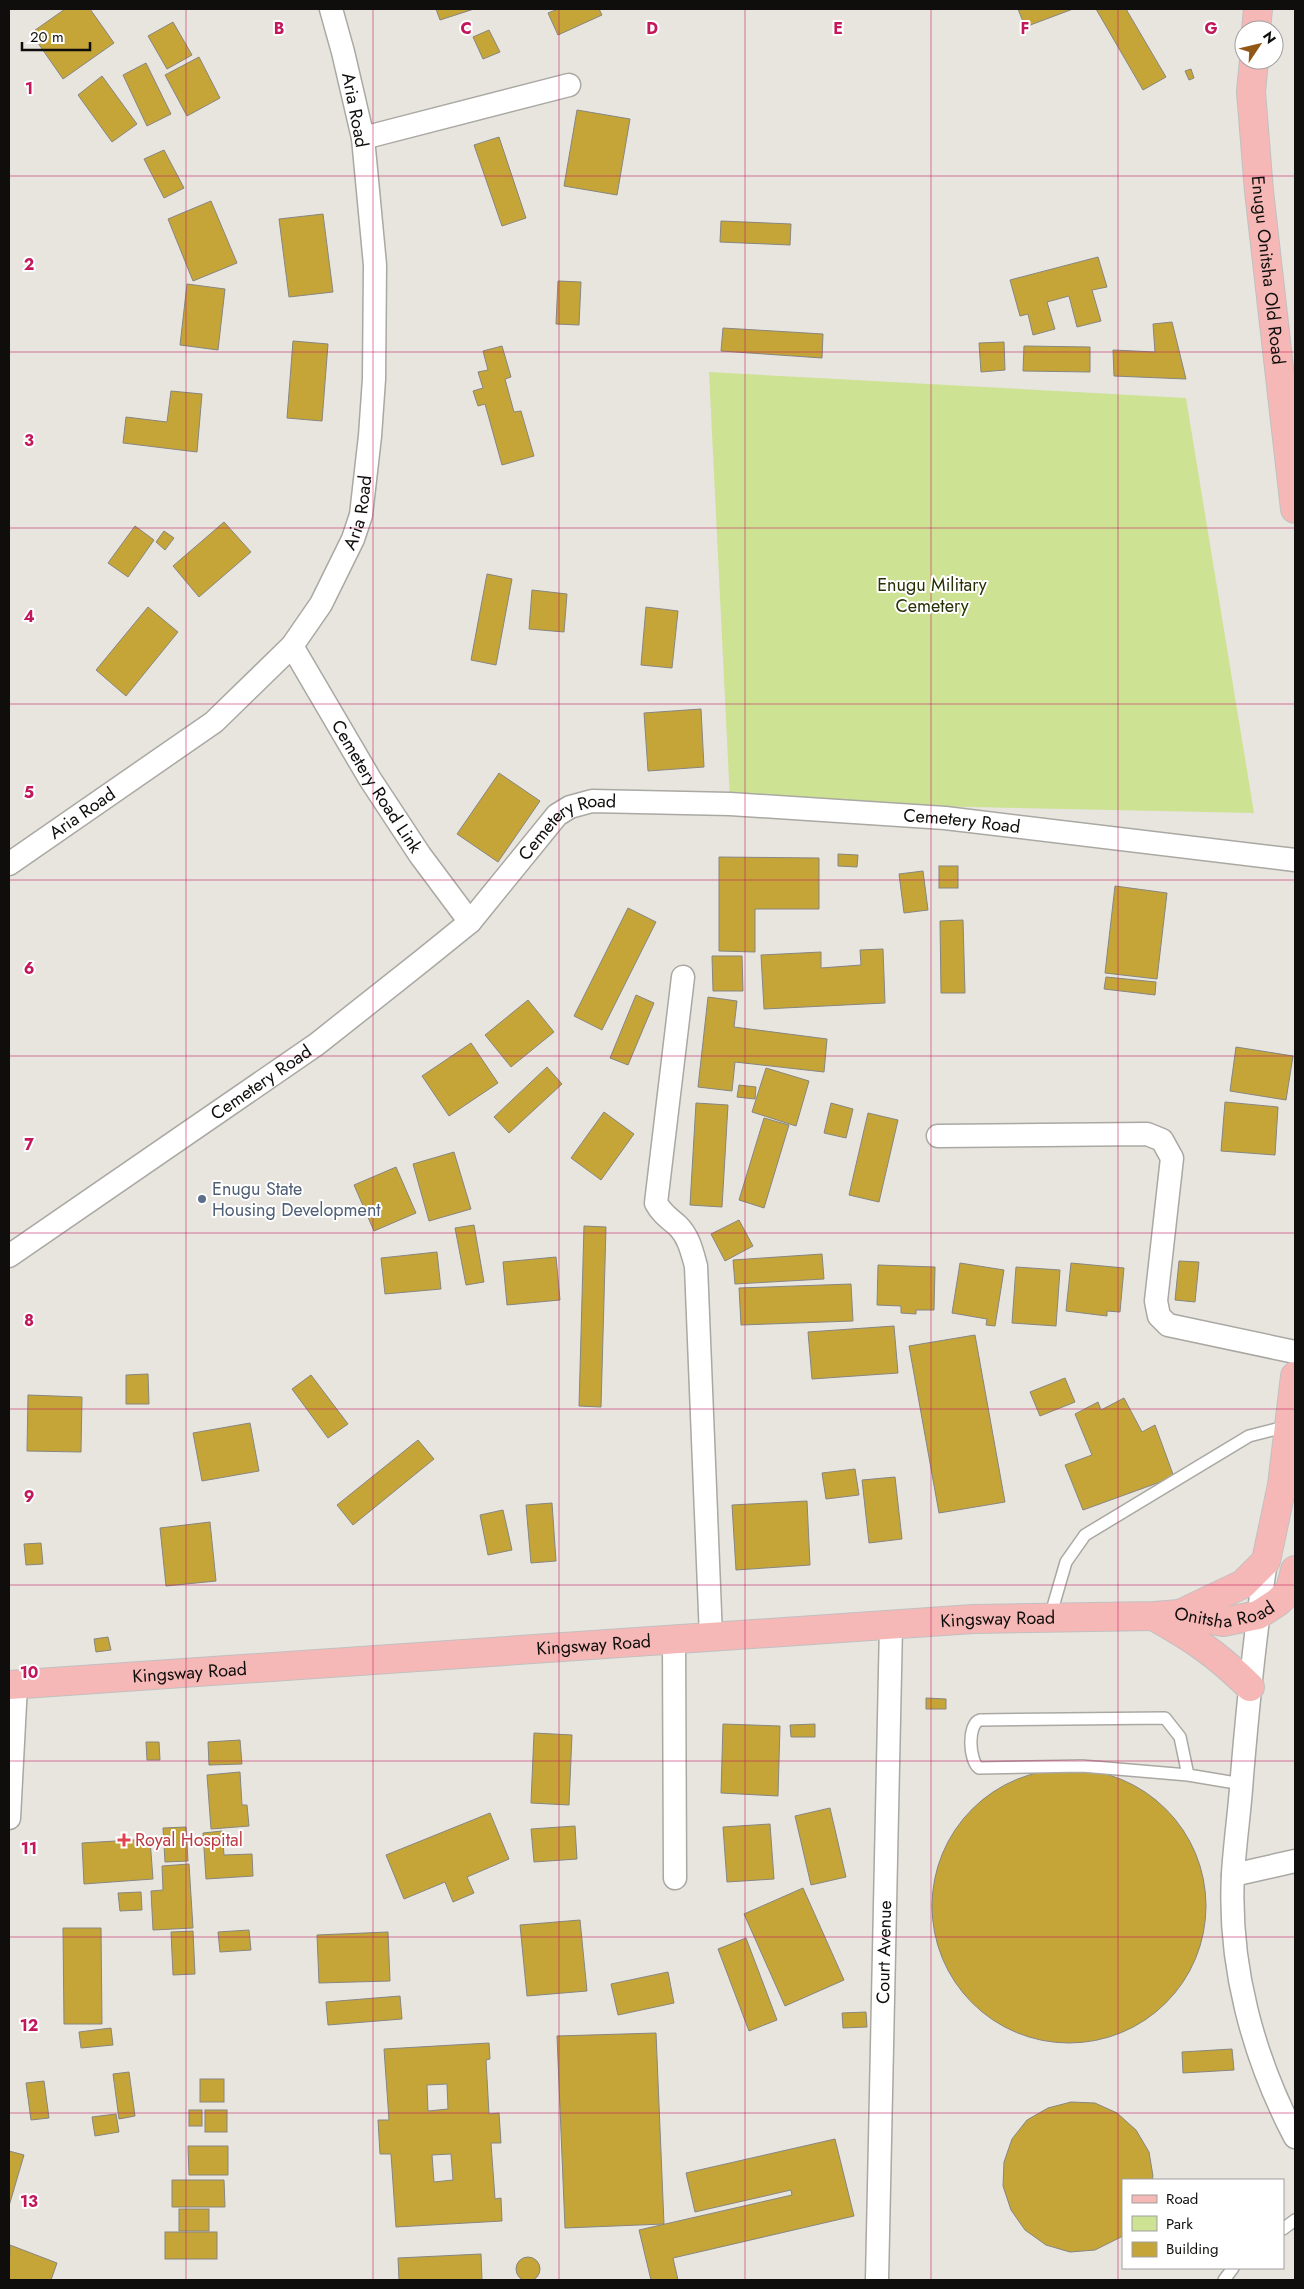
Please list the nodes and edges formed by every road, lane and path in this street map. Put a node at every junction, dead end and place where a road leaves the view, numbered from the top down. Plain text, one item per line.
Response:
1 (331, 9) edge
2 (1253, 70) edge
3 (569, 84) dead end
4 (363, 138) junction
5 (1295, 509) edge
6 (292, 646) junction
7 (1295, 860) edge
8 (9, 864) edge
9 (470, 922) junction
10 (683, 977) dead end
11 (938, 1136) dead end
12 (9, 1256) edge
13 (1295, 1352) edge
14 (1295, 1376) edge
15 (1290, 1426) junction
16 (1266, 1561) junction
17 (1295, 1570) edge
18 (1167, 1615) junction
19 (1258, 1615) junction
20 (1050, 1617) junction
21 (891, 1625) junction
22 (711, 1637) junction
23 (674, 1640) junction
24 (12, 1685) edge
25 (1250, 1687) junction
26 (1188, 1774) junction
27 (1242, 1784) junction
28 (9, 1818) edge
29 (1295, 1862) edge
30 (1233, 1875) junction
31 (674, 1878) dead end
32 (1295, 2137) edge
33 (1295, 2220) edge
34 (1284, 2228) edge
35 (1232, 2269) edge
36 (877, 2280) edge
37 (1224, 2280) edge

1 - 4 street, Aria Road
2 - 5 main road, Enugu Onitsha Old Road
3 - 4 street
4 - 6 street, Aria Road
6 - 8 street, Aria Road
6 - 9 street, Cemetery Road Link
7 - 9 street, Cemetery Road
9 - 12 street, Cemetery Road
10 - 22 street
11 - 13 street
14 - 15 main road
15 - 16 main road
15 - 20 lane
16 - 18 main road, Onitsha Road
16 - 19 street
17 - 19 main road, Onitsha Road
18 - 19 main road, Onitsha Road
18 - 20 main road, Kingsway Road
18 - 25 main road
19 - 25 street
20 - 21 main road, Kingsway Road
21 - 22 main road, Kingsway Road
21 - 36 street, Court Avenue
22 - 23 main road, Kingsway Road
23 - 24 main road, Kingsway Road
23 - 31 street
24 - 28 street
25 - 27 street
26 - 26 lane
26 - 27 lane
27 - 30 street
29 - 30 street
30 - 32 street
33 - 34 lane
35 - 37 lane

